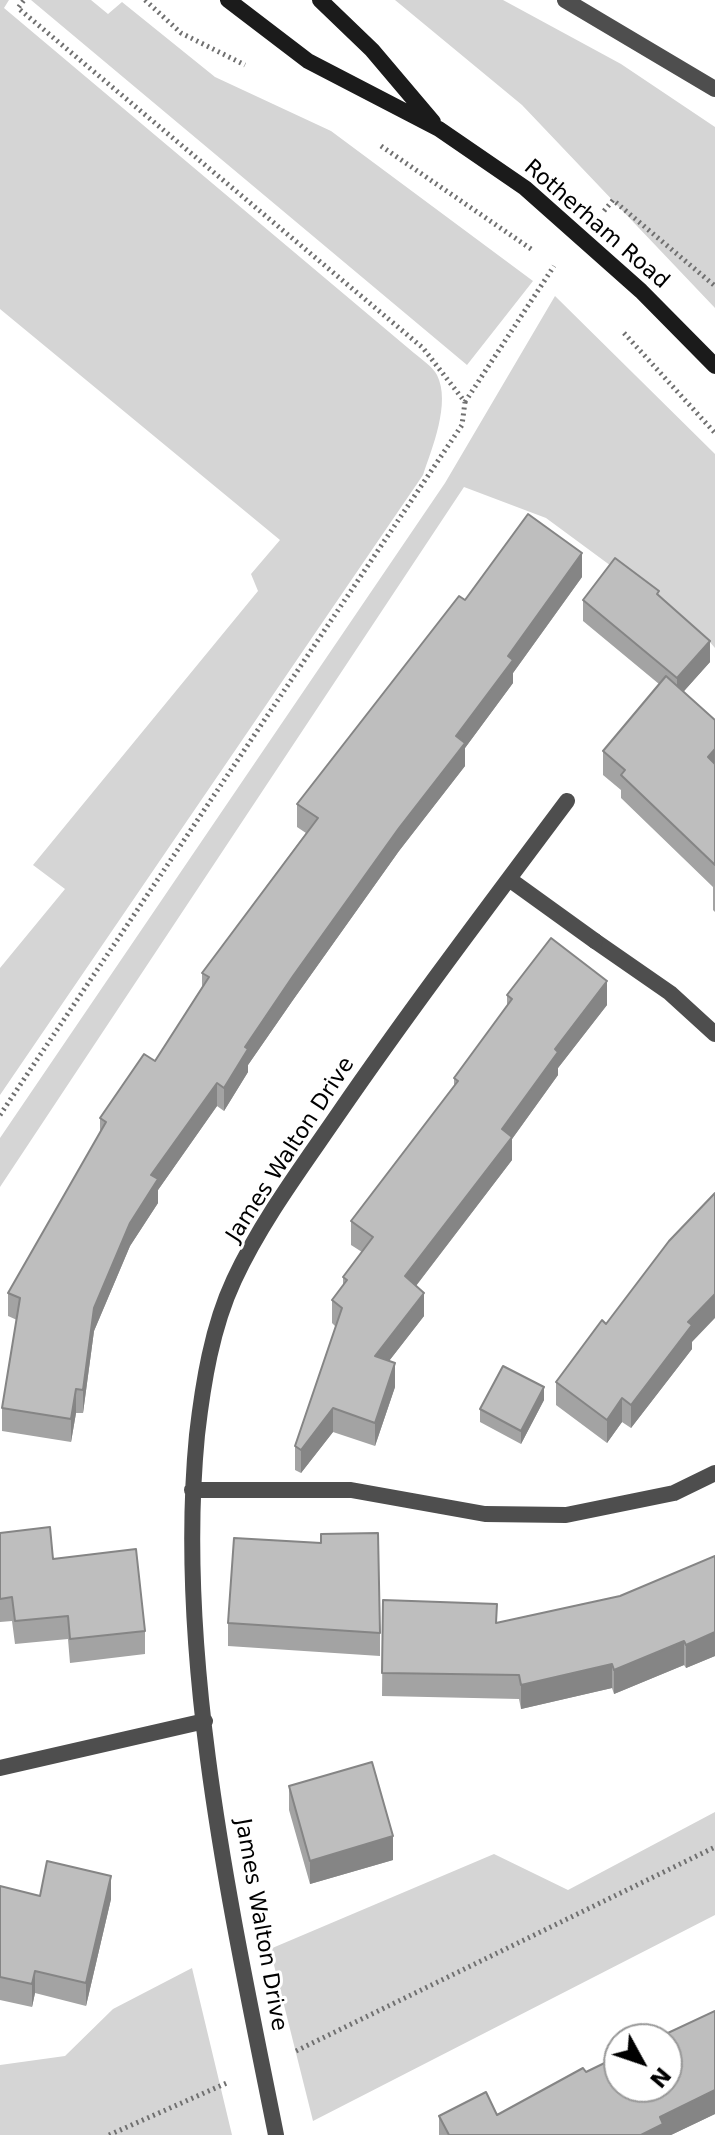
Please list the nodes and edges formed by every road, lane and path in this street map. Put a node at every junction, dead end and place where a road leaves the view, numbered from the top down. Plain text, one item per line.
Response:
1 (24, 0) edge
2 (145, 0) edge
3 (228, 0) edge
4 (320, 0) edge
5 (565, 0) edge
6 (247, 66) dead end
7 (715, 89) edge
8 (439, 129) junction
9 (376, 143) dead end
10 (581, 235) junction
11 (555, 266) junction
12 (566, 276) dead end
13 (715, 286) edge
14 (622, 331) dead end
15 (715, 366) edge
16 (465, 402) junction
17 (715, 433) edge
18 (567, 801) dead end
19 (509, 879) junction
20 (715, 1034) edge
21 (0, 1115) edge
22 (715, 1473) edge
23 (192, 1490) junction
24 (205, 1721) junction
25 (0, 1768) edge
26 (715, 1847) edge
27 (262, 2067) junction
28 (109, 2135) edge
29 (276, 2135) edge

1 - 16 path
2 - 6 path
3 - 8 main road, Rotherham Road
4 - 8 main road, Rotherham Road
5 - 7 street
8 - 10 main road, Rotherham Road
9 - 11 path
10 - 13 path
10 - 15 main road, Rotherham Road
11 - 12 path
11 - 16 path
14 - 17 path
16 - 21 path
18 - 19 street, James Walton Drive
19 - 20 street
19 - 23 street, James Walton Drive
22 - 23 street
23 - 24 street, James Walton Drive
24 - 25 street
24 - 27 street, James Walton Drive
26 - 27 path
27 - 28 path
27 - 29 street, James Walton Drive

